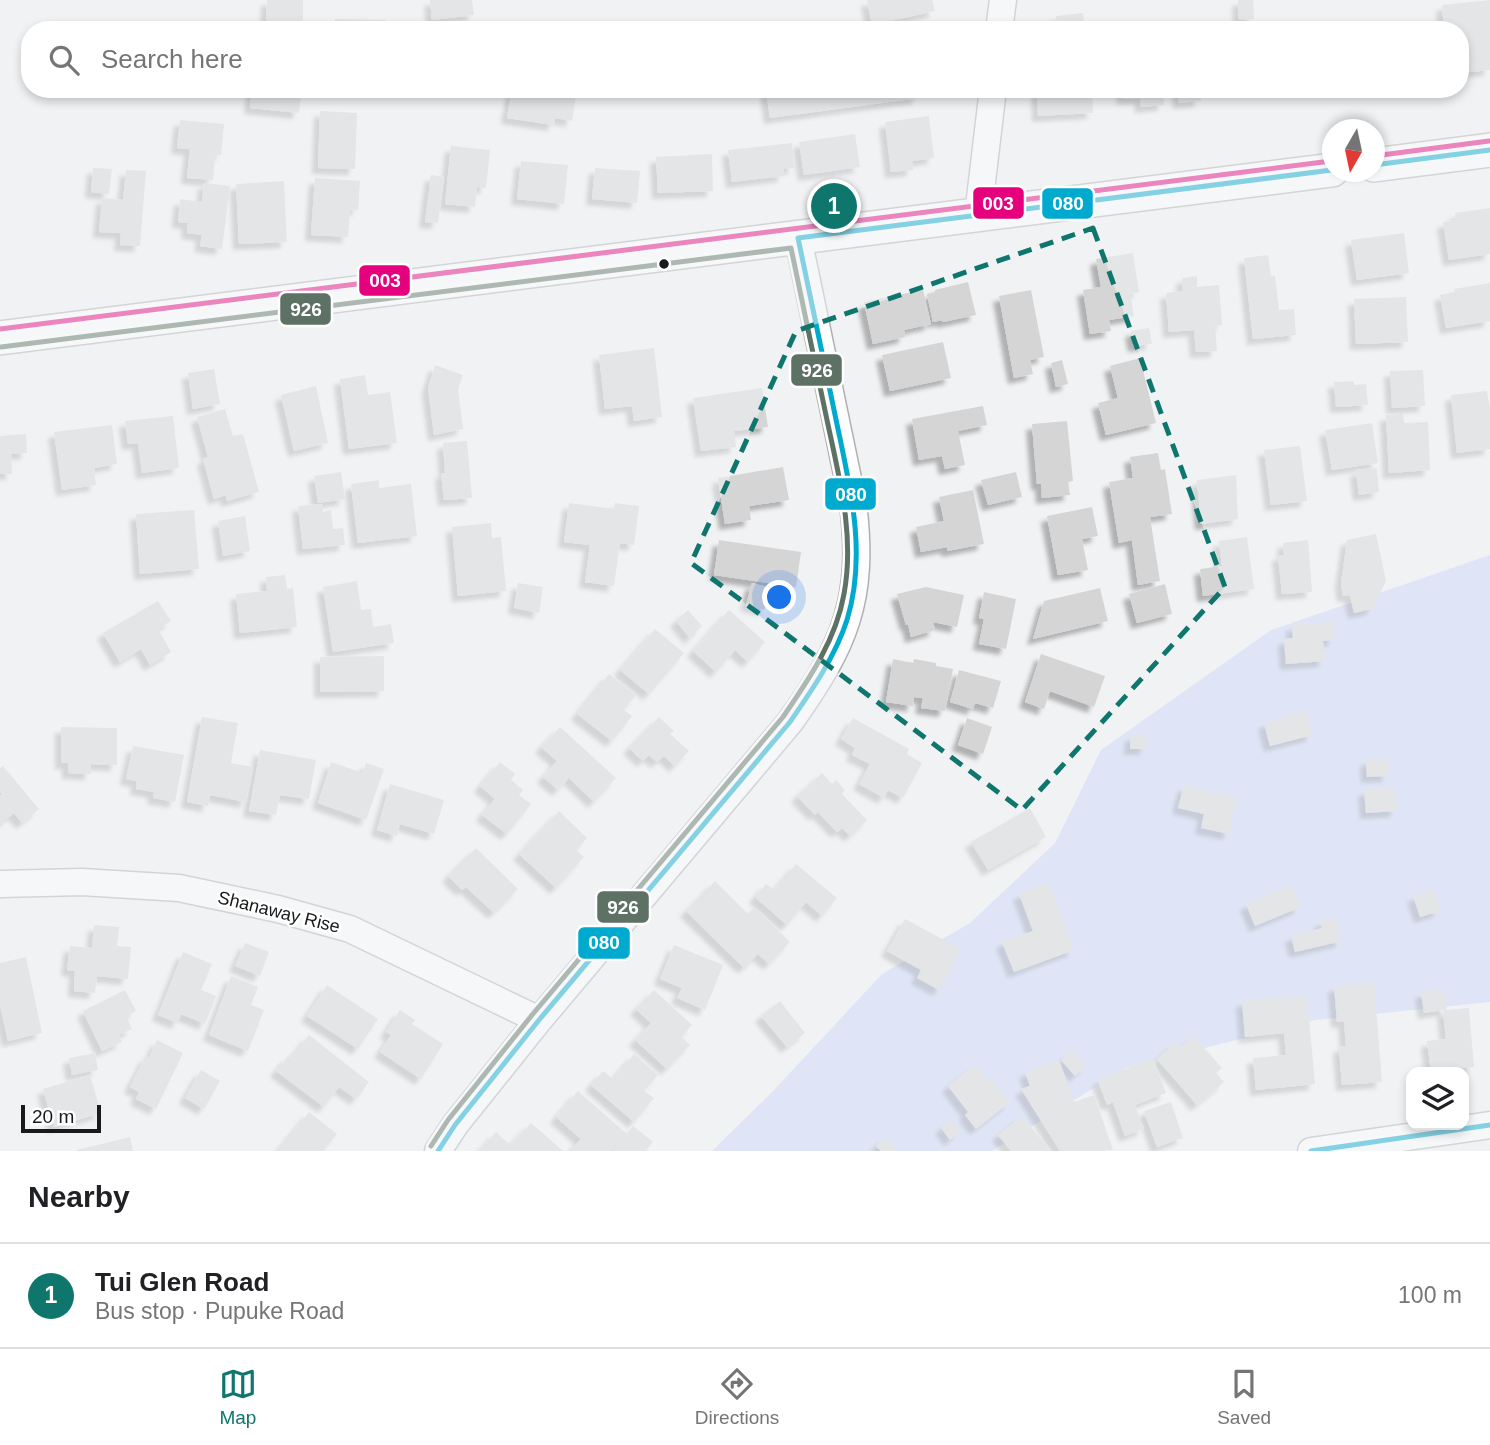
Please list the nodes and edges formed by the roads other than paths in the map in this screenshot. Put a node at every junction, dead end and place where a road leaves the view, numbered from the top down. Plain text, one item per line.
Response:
1 (1003, 0) edge
2 (1000, 21) edge
3 (992, 98) edge
4 (1490, 150) edge
5 (1385, 164) edge
6 (1322, 171) edge
7 (978, 215) junction
8 (798, 237) junction
9 (0, 338) edge
10 (0, 884) edge
11 (539, 1020) junction
12 (1490, 1125) edge
13 (438, 1151) edge
14 (1311, 1151) edge

1 - 2 street
3 - 7 street
4 - 5 main road
6 - 7 main road
7 - 8 main road
8 - 9 main road
8 - 11 street
10 - 11 street, Shanaway Rise
11 - 13 street
12 - 14 street

